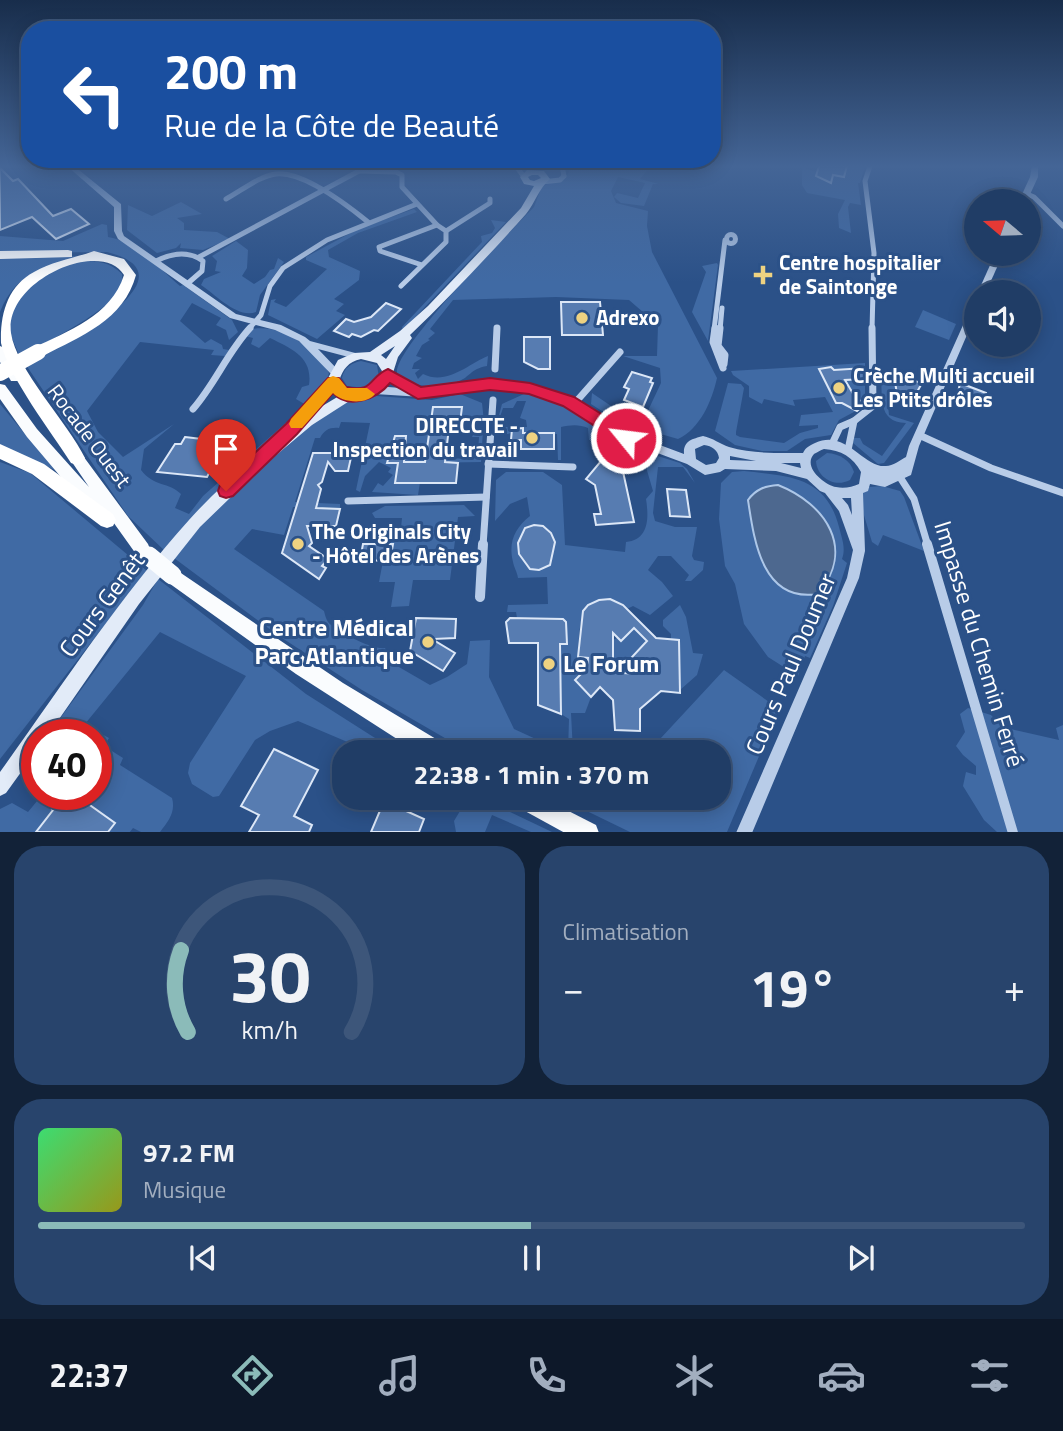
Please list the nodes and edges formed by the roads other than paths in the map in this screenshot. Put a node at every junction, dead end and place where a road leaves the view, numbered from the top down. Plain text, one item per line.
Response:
1 (117, 205) edge
2 (295, 205) edge
3 (347, 205) edge
4 (415, 205) edge
5 (418, 205) edge
6 (488, 205) edge
7 (527, 205) edge
8 (870, 205) edge
9 (1042, 205) edge
10 (368, 222) junction
11 (437, 225) junction
12 (1063, 226) edge
13 (446, 231) junction
14 (398, 240) junction
15 (728, 241) joint
16 (0, 255) edge
17 (392, 255) junction
18 (104, 256) junction
19 (199, 257) junction
20 (156, 261) junction
21 (422, 265) junction
22 (187, 284) junction
23 (401, 286) dead end
24 (432, 308) junction
25 (254, 322) junction
26 (497, 328) dead end
27 (964, 332) edge
28 (307, 343) junction
29 (0, 351) edge
30 (620, 352) dead end
31 (356, 356) junction
32 (372, 356) junction
33 (495, 369) dead end
34 (0, 373) edge
35 (388, 373) junction
36 (334, 377) junction
37 (0, 389) edge
38 (375, 390) junction
39 (418, 393) junction
40 (349, 395) junction
41 (493, 400) dead end
42 (574, 404) junction
43 (193, 409) dead end
44 (855, 421) junction
45 (919, 435) junction
46 (631, 440) junction
47 (832, 444) junction
48 (689, 447) junction
49 (722, 450) junction
50 (848, 450) junction
51 (0, 451) edge
52 (77, 458) junction
53 (805, 458) junction
54 (691, 461) junction
55 (257, 463) junction
56 (488, 464) junction
57 (723, 464) junction
58 (863, 464) junction
59 (573, 467) dead end
60 (898, 474) junction
61 (810, 475) junction
62 (867, 478) junction
63 (830, 491) junction
64 (857, 492) junction
65 (1063, 493) edge
66 (486, 497) junction
67 (348, 501) dead end
68 (107, 520) junction
69 (859, 551) junction
70 (145, 552) junction
71 (480, 597) dead end
72 (418, 740) edge
73 (0, 787) edge
74 (545, 810) edge
75 (588, 832) edge
76 (744, 832) edge
77 (1013, 832) edge

1 - 20 street
2 - 19 street
3 - 10 street
4 - 10 street
5 - 11 street
6 - 13 street
7 - 24 main road
8 - 44 street
9 - 12 street
10 - 25 street
11 - 13 street
11 - 14 street
13 - 21 street
14 - 17 street
14 - 17 street
15 - 15 street
16 - 18 highway
17 - 21 street
18 - 34 highway, bridge
18 - 52 highway
19 - 20 street
19 - 22 street
20 - 22 street
21 - 23 street
22 - 25 street
24 - 32 main road
24 - 35 main road
25 - 28 street
25 - 43 street
26 - 33 street
27 - 45 street
28 - 31 street
28 - 36 street
29 - 52 main road, Rocade Ouest
30 - 42 street
31 - 32 main road
31 - 36 main road
32 - 35 main road
35 - 38 main road
35 - 39 street
36 - 40 main road
36 - 55 main road
37 - 68 main road, Rocade Ouest
38 - 39 street
38 - 40 main road
39 - 42 street
40 - 55 main road
41 - 56 street
42 - 46 street
44 - 47 street
44 - 50 street
45 - 60 street
45 - 65 street
46 - 48 street
46 - 54 street
47 - 50 street
47 - 53 street
48 - 49 street
48 - 54 street
49 - 53 street
49 - 57 street
50 - 58 street
51 - 68 highway
52 - 70 main road, Rocade Ouest
53 - 61 street
54 - 57 street
55 - 73 main road, Cours Genêt
56 - 59 street
56 - 66 street
57 - 61 street
58 - 60 street
58 - 62 street
60 - 62 street
60 - 77 street, Impasse du Chemin Ferré
61 - 63 street
62 - 64 street
63 - 64 street
63 - 69 street
64 - 69 street, Cours Paul Doumer
66 - 67 street
66 - 71 street
68 - 70 main road, Rocade Ouest
69 - 76 street, Cours Paul Doumer
70 - 72 main road, bridge
74 - 75 main road

